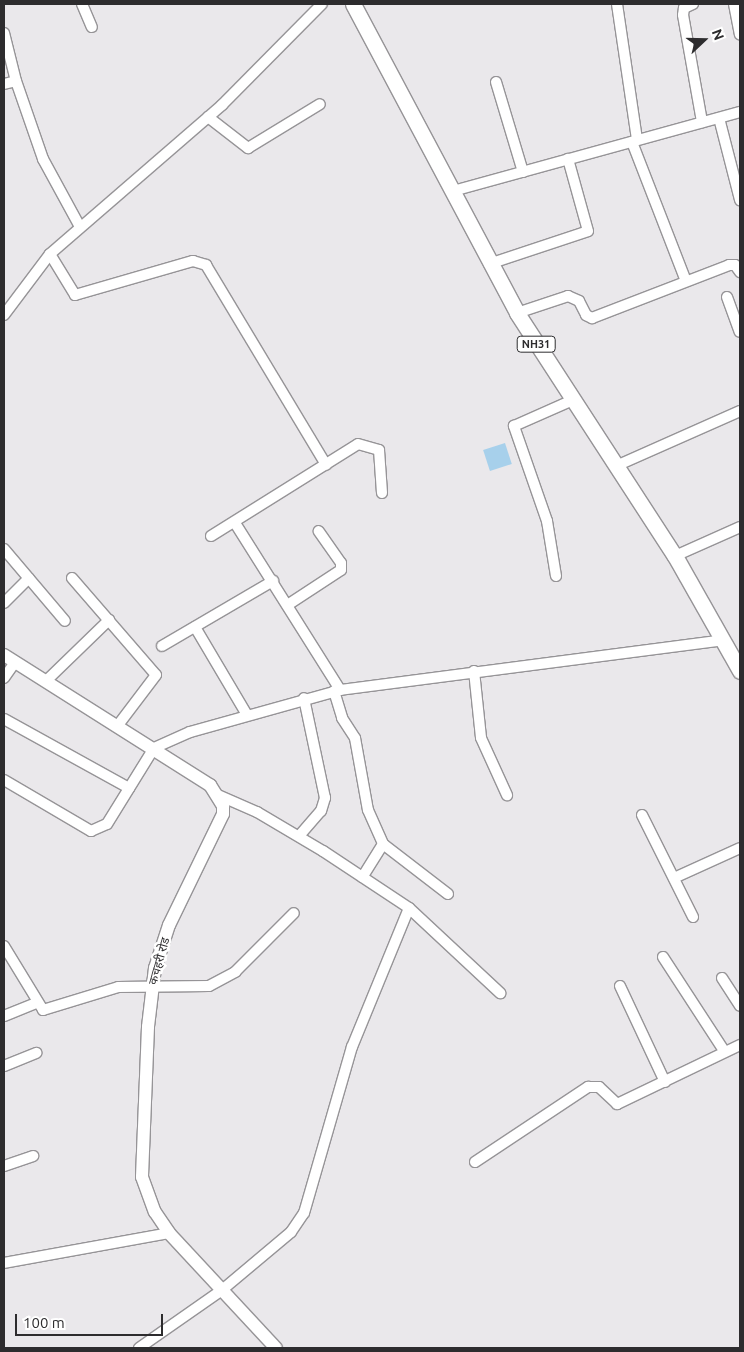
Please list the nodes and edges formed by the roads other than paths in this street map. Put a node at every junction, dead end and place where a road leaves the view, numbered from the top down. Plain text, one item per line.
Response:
1 (82, 4) edge
2 (322, 4) edge
3 (353, 4) edge
4 (617, 4) edge
5 (693, 4) edge
6 (734, 4) edge
7 (92, 27) dead end
8 (4, 33) edge
9 (740, 34) edge
10 (16, 81) junction
11 (496, 82) dead end
12 (4, 84) edge
13 (320, 104) dead end
14 (740, 112) edge
15 (208, 117) junction
16 (719, 118) junction
17 (702, 122) junction
18 (635, 141) junction
19 (568, 159) junction
20 (523, 172) junction
21 (738, 178) edge
22 (453, 191) junction
23 (740, 200) edge
24 (80, 227) junction
25 (50, 254) junction
26 (490, 264) junction
27 (740, 272) edge
28 (686, 281) junction
29 (727, 297) dead end
30 (517, 313) junction
31 (4, 315) edge
32 (740, 332) edge
33 (573, 400) junction
34 (740, 411) edge
35 (326, 465) junction
36 (616, 466) junction
37 (382, 493) dead end
38 (235, 522) junction
39 (740, 527) edge
40 (319, 531) dead end
41 (211, 536) dead end
42 (4, 549) edge
43 (675, 556) junction
44 (556, 576) dead end
45 (29, 578) junction
46 (72, 578) dead end
47 (274, 581) junction
48 (4, 603) edge
49 (288, 604) junction
50 (65, 620) dead end
51 (109, 620) junction
52 (195, 627) junction
53 (724, 640) junction
54 (162, 646) dead end
55 (4, 655) edge
56 (15, 662) junction
57 (740, 671) edge
58 (474, 672) junction
59 (4, 678) edge
60 (46, 681) junction
61 (337, 691) junction
62 (304, 698) junction
63 (247, 715) junction
64 (4, 719) edge
65 (118, 725) junction
66 (154, 748) junction
67 (4, 780) edge
68 (129, 788) junction
69 (218, 795) junction
70 (507, 795) dead end
71 (642, 815) dead end
72 (299, 836) junction
73 (383, 844) junction
74 (740, 848) edge
75 (362, 877) junction
76 (674, 878) junction
77 (448, 894) dead end
78 (409, 908) junction
79 (294, 913) dead end
80 (693, 917) dead end
81 (4, 946) edge
82 (663, 957) dead end
83 (722, 978) dead end
84 (151, 986) junction
85 (620, 986) dead end
86 (500, 993) dead end
87 (36, 1003) junction
88 (740, 1006) edge
89 (4, 1016) edge
90 (740, 1045) edge
91 (725, 1052) junction
92 (37, 1053) dead end
93 (4, 1066) edge
94 (665, 1082) junction
95 (33, 1156) dead end
96 (475, 1162) dead end
97 (4, 1166) edge
98 (169, 1233) junction
99 (4, 1263) edge
100 (222, 1290) junction
101 (140, 1348) edge
102 (276, 1348) edge

1 - 7 street
2 - 15 street
3 - 22 highway, NH31
4 - 18 street
5 - 17 street
6 - 9 street
8 - 10 street
10 - 12 street
10 - 24 street
11 - 20 street
13 - 15 street
14 - 16 street
15 - 24 street
16 - 17 street
16 - 21 street
17 - 18 street
18 - 19 street
18 - 28 street
19 - 20 street
19 - 26 street
20 - 22 street
21 - 23 street
22 - 26 highway, NH31
24 - 25 street
25 - 31 street
25 - 35 street
26 - 30 highway, NH31
27 - 28 street
28 - 30 street
29 - 32 street
30 - 33 highway, NH31
33 - 36 highway, NH31
33 - 44 street
34 - 36 street
35 - 37 street
35 - 38 street
36 - 43 highway, NH31
38 - 41 street
38 - 47 street
39 - 43 street
40 - 49 street
42 - 45 street
43 - 53 highway, NH31
45 - 48 street
45 - 50 street
46 - 51 street
47 - 49 street
47 - 52 street
49 - 61 street
51 - 60 street
51 - 65 street
52 - 54 street
52 - 63 street
53 - 57 highway, NH31
53 - 58 street
55 - 56 main road
56 - 59 street
56 - 60 main road
58 - 61 street
58 - 70 street
60 - 65 main road
61 - 62 street
61 - 73 street
62 - 63 street
62 - 72 street
63 - 66 street
64 - 68 street
65 - 66 main road
66 - 68 street
66 - 69 main road
67 - 68 street
69 - 72 street
69 - 84 main road, कचहरी रोड
71 - 76 street
72 - 75 street
73 - 75 street
73 - 77 street
74 - 76 street
75 - 78 street
76 - 80 street
78 - 86 street
78 - 100 street
79 - 84 street
81 - 87 street
82 - 91 street
83 - 88 street
84 - 87 street
84 - 98 main road, कचहरी रोड
85 - 94 street
87 - 89 street
90 - 91 street
91 - 94 street
92 - 93 street
94 - 96 street
95 - 97 street
98 - 99 street
98 - 100 main road, कचहरी रोड
100 - 101 street
100 - 102 main road, कचहरी रोड

